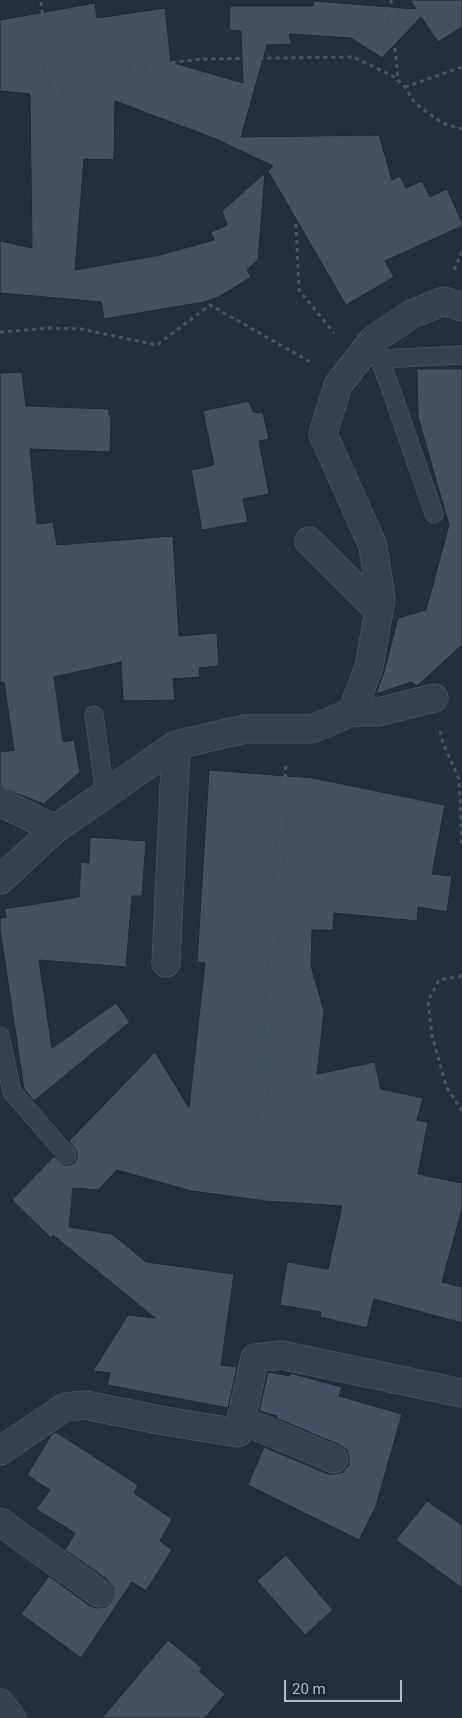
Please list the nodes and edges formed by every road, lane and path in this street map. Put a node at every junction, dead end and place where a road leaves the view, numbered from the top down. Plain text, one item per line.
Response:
1 (391, 0) edge
2 (40, 2) dead end
3 (462, 67) edge
4 (398, 81) junction
5 (405, 87) junction
6 (462, 129) edge
7 (296, 224) dead end
8 (462, 307) edge
9 (0, 332) edge
10 (462, 355) edge
11 (363, 360) junction
12 (434, 514) dead end
13 (309, 541) dead end
14 (380, 611) junction
15 (434, 698) joint
16 (352, 712) junction
17 (94, 715) dead end
18 (289, 729) junction
19 (176, 745) junction
20 (457, 774) junction
21 (462, 774) edge
22 (105, 794) junction
23 (0, 802) edge
24 (54, 829) junction
25 (462, 847) edge
26 (0, 880) edge
27 (166, 963) dead end
28 (462, 976) edge
29 (0, 1036) edge
30 (462, 1111) edge
31 (260, 1145) dead end
32 (67, 1155) dead end
33 (462, 1394) edge
34 (241, 1420) junction
35 (0, 1451) edge
36 (334, 1459) dead end
37 (0, 1522) edge
38 (99, 1593) dead end
39 (0, 1703) edge
40 (12, 1718) edge

1 - 4 path
2 - 4 path
3 - 5 path
4 - 5 path
5 - 6 path
7 - 11 path
8 - 11 street
9 - 11 path
10 - 11 lane
11 - 12 lane
11 - 14 street
13 - 14 street
14 - 16 street
15 - 16 street
15 - 20 path
16 - 18 street
17 - 22 lane
18 - 19 street
18 - 31 path
19 - 22 street
19 - 27 street
20 - 21 path
20 - 25 path
22 - 24 street
23 - 24 street
24 - 26 street
28 - 30 path
29 - 32 lane
33 - 34 street
34 - 35 street
34 - 36 street
37 - 38 street
39 - 40 street

